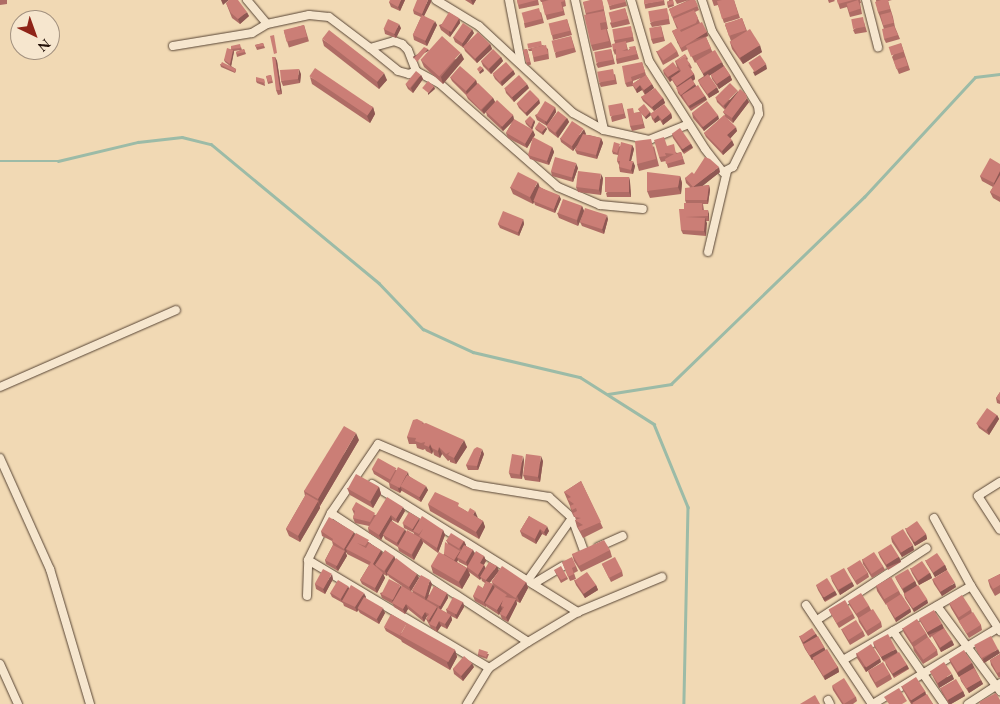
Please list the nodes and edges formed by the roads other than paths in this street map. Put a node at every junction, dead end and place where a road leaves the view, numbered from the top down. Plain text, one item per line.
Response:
1 (247, 0) edge
2 (436, 0) edge
3 (509, 0) edge
4 (575, 0) edge
5 (631, 0) edge
6 (702, 0) edge
7 (866, 0) edge
8 (267, 24) junction
9 (173, 46) dead end
10 (878, 47) dead end
11 (370, 48) junction
12 (521, 63) junction
13 (416, 72) junction
14 (689, 124) junction
15 (604, 130) junction
16 (727, 171) junction
17 (643, 209) dead end
18 (708, 252) dead end
19 (176, 310) dead end
20 (0, 387) edge
21 (0, 458) edge
22 (358, 475) junction
23 (1000, 482) edge
24 (332, 513) junction
25 (572, 518) junction
26 (934, 518) dead end
27 (1000, 530) edge
28 (623, 536) dead end
29 (927, 548) dead end
30 (585, 552) junction
31 (578, 557) edge
32 (308, 560) junction
33 (570, 562) edge
34 (662, 577) dead end
35 (530, 582) junction
36 (970, 586) junction
37 (307, 596) dead end
38 (806, 605) dead end
39 (937, 606) junction
40 (578, 612) junction
41 (817, 620) junction
42 (999, 630) edge
43 (893, 631) junction
44 (528, 642) junction
45 (967, 647) junction
46 (843, 660) junction
47 (0, 664) edge
48 (489, 668) junction
49 (922, 674) junction
50 (999, 687) edge
51 (18, 704) edge
52 (90, 704) edge
53 (467, 704) edge
54 (872, 704) edge
55 (944, 704) edge
56 (968, 704) edge

1 - 8 street
2 - 12 street
3 - 12 street
4 - 15 street
5 - 14 street
6 - 16 street
7 - 10 street
8 - 9 street
8 - 11 street
11 - 13 street
11 - 13 street
12 - 15 street
13 - 17 street
14 - 15 street
14 - 16 street
16 - 18 street
19 - 20 street
21 - 52 street
22 - 24 street
22 - 25 street
22 - 35 street
23 - 27 street
24 - 32 street
24 - 44 street
25 - 30 street
25 - 35 street
26 - 36 street
28 - 30 street
29 - 41 street
30 - 31 street
32 - 37 street
32 - 48 street
33 - 35 street
34 - 40 street
35 - 40 street
36 - 39 street
36 - 42 street
38 - 41 street
39 - 43 street
39 - 45 street
40 - 44 street
41 - 46 street
42 - 45 street
43 - 46 street
43 - 49 street
44 - 48 street
45 - 49 street
45 - 50 street
46 - 54 street
47 - 51 street
48 - 53 street
49 - 54 street
49 - 55 street
50 - 56 street

